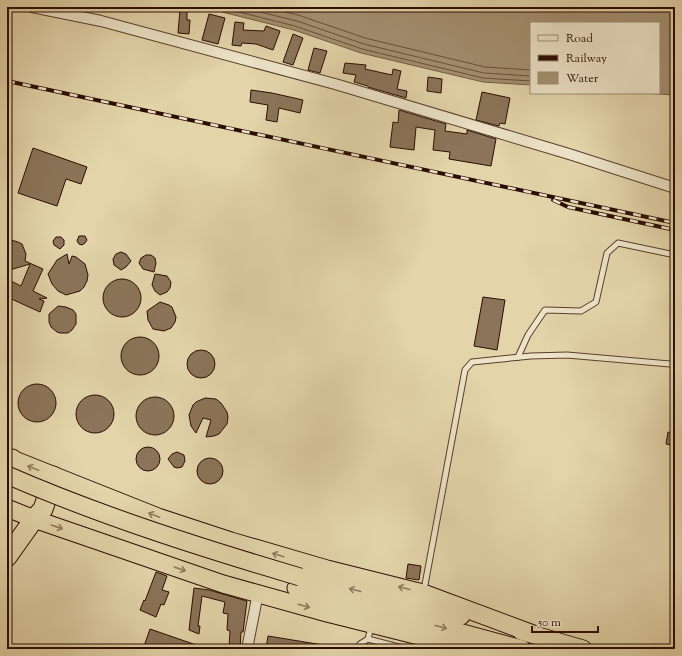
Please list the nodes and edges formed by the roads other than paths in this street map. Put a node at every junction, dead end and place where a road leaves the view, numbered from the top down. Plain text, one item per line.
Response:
1 (32, 7) edge
2 (675, 188) edge
3 (675, 255) edge
4 (518, 357) junction
5 (675, 363) edge
6 (8, 464) edge
7 (52, 476) junction
8 (7, 488) edge
9 (7, 508) edge
10 (34, 519) junction
11 (7, 557) edge
12 (298, 582) junction
13 (258, 593) junction
14 (423, 593) junction
15 (370, 632) junction
16 (533, 634) junction
17 (247, 649) edge
18 (357, 649) edge
19 (406, 649) edge
20 (502, 649) edge
21 (522, 649) edge
22 (583, 649) edge

1 - 2 street
3 - 4 lane
4 - 5 lane
4 - 14 lane
7 -> 6 highway
6 - 12 highway, bridge
7 - 10 highway
14 -> 7 highway
8 - 12 highway
9 - 10 highway
10 - 11 highway
10 -> 13 highway
16 -> 12 highway
12 -> 21 highway
13 -> 15 highway
13 - 17 street
14 - 16 highway
15 - 18 lane
15 - 19 lane
15 - 20 highway
16 - 22 highway

